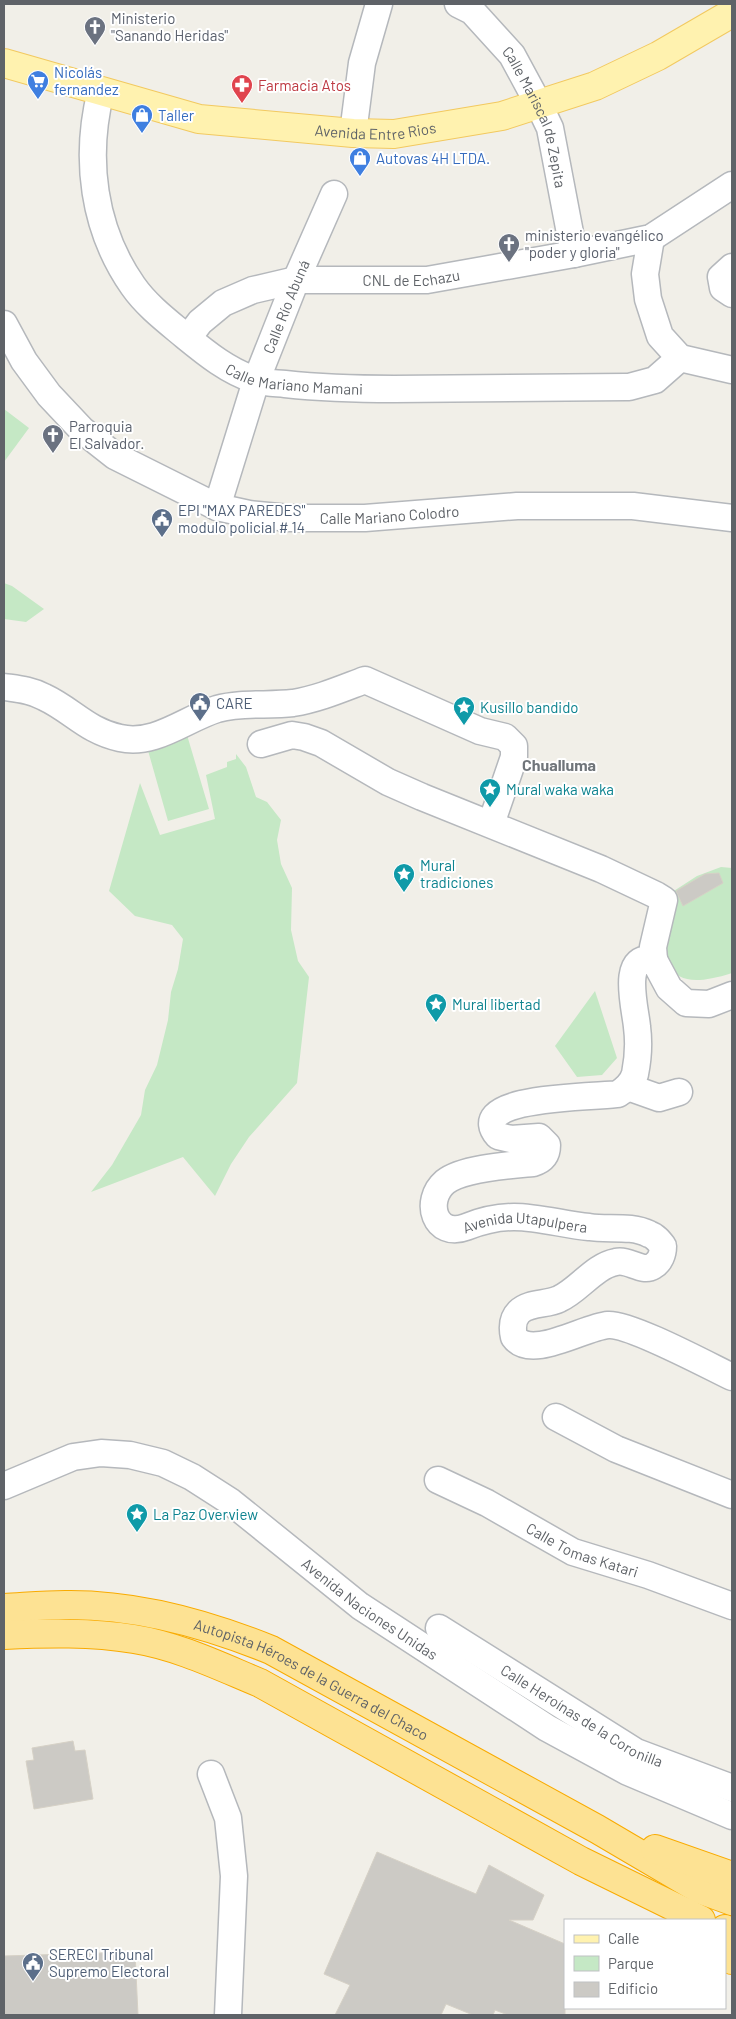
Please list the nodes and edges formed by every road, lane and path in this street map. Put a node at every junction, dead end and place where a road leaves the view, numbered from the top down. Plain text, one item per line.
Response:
1 (379, 4) edge
2 (468, 6) edge
3 (732, 13) edge
4 (4, 63) edge
5 (101, 91) junction
6 (539, 105) junction
7 (353, 133) junction
8 (732, 185) edge
9 (334, 194) dead end
10 (651, 238) junction
11 (574, 254) junction
12 (732, 267) edge
13 (296, 280) junction
14 (732, 294) edge
15 (4, 324) edge
16 (188, 338) junction
17 (680, 358) junction
18 (732, 370) edge
19 (256, 381) junction
20 (217, 507) junction
21 (732, 518) edge
22 (4, 687) edge
23 (261, 744) dead end
24 (491, 824) junction
25 (654, 960) junction
26 (732, 994) edge
27 (628, 1087) junction
28 (679, 1092) dead end
29 (732, 1377) edge
30 (556, 1417) dead end
31 (438, 1480) dead end
32 (4, 1486) edge
33 (732, 1495) edge
34 (732, 1606) edge
35 (4, 1608) edge
36 (439, 1628) dead end
37 (4, 1635) edge
38 (211, 1774) dead end
39 (732, 1788) edge
40 (732, 1816) edge
41 (598, 1829) junction
42 (581, 1861) junction
43 (732, 1863) edge
44 (732, 1876) edge
45 (732, 1890) edge
46 (732, 1901) edge
47 (658, 1919) edge
48 (672, 1919) edge
49 (699, 1919) edge
50 (732, 1921) edge
51 (228, 2015) edge

1 - 7 street
2 - 6 street, Calle Mariscal de Zepita
3 - 6 main road, Avenida Entre Rios
4 - 5 main road, Avenida Entre Rios
5 - 7 main road, Avenida Entre Rios
5 - 16 street, Calle Mariano Mamani
6 - 7 main road, Avenida Entre Rios
6 - 11 street, Calle Mariscal de Zepita
8 - 10 street
9 - 13 street, Calle Río Abuná
10 - 11 street, CNL de Echazu
10 - 17 street
11 - 13 street, CNL de Echazu
12 - 14 street
13 - 16 street, CNL de Echazu
13 - 19 street, Calle Río Abuná
15 - 20 street, Calle Mariano Colodro
16 - 19 street, Calle Mariano Mamani
17 - 18 street
17 - 19 street, Calle Mariano Mamani
19 - 20 street, Calle Río Abuná
20 - 21 street, Calle Mariano Colodro
22 - 24 street
23 - 24 street
24 - 25 street
25 - 26 street
25 - 27 street
27 - 28 street
27 - 29 street, Avenida Utapulpera
30 - 33 street
31 - 34 street, Calle Tomas Katari
32 - 40 street, Avenida Naciones Unidas
35 - 41 highway, Autopista Héroes de la Guerra del Chaco
36 - 39 street, Calle Heroínas de la Coronilla
37 - 42 highway, Autopista Héroes de la Guerra del Chaco
38 - 51 street
41 - 43 highway, Autopista Héroes de la Guerra del Chaco
41 - 44 highway, Autopista Héroes de la Guerra del Chaco
41 - 45 highway, Autopista Héroes de la Guerra del Chaco
41 - 46 highway, Autopista Héroes de la Guerra del Chaco
42 - 47 highway, Autopista Héroes de la Guerra del Chaco
42 - 48 highway, Autopista Héroes de la Guerra del Chaco
42 - 49 highway, Autopista Héroes de la Guerra del Chaco
42 - 50 highway, Autopista Héroes de la Guerra del Chaco

